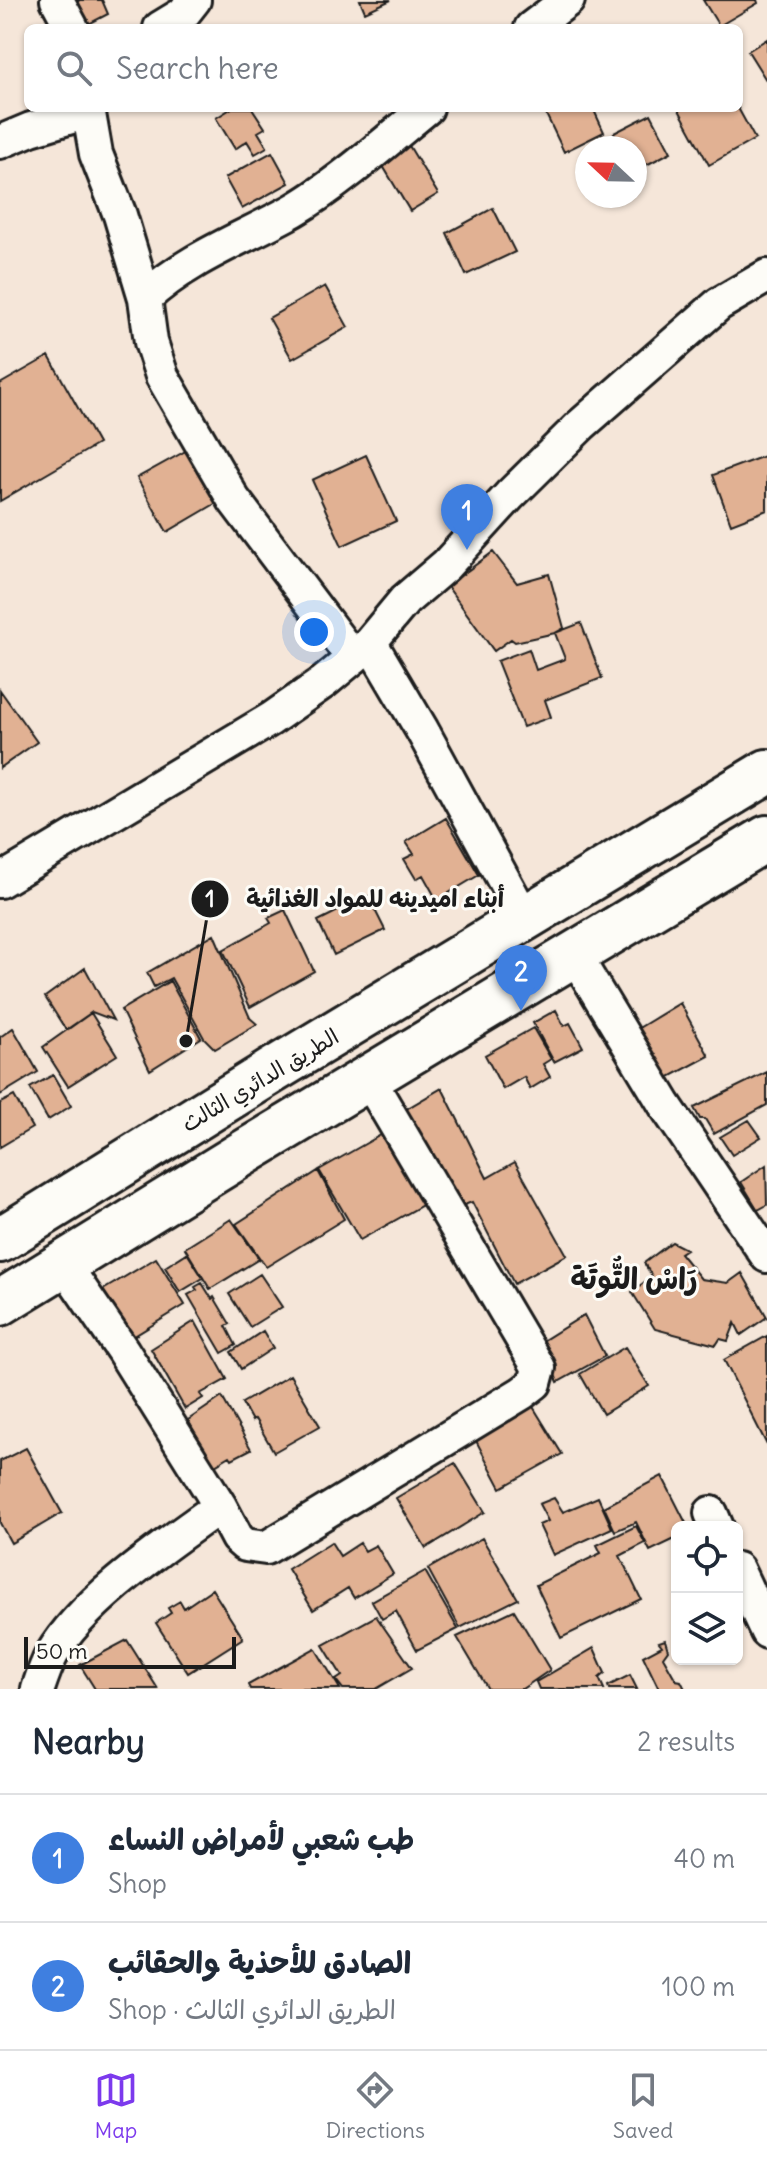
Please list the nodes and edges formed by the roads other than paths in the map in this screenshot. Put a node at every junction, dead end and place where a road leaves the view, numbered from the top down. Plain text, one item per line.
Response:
1 (57, 0) edge
2 (194, 0) edge
3 (568, 0) edge
4 (70, 24) edge
5 (167, 24) edge
6 (536, 24) edge
7 (82, 112) edge
8 (88, 112) edge
9 (422, 112) edge
10 (0, 142) edge
11 (767, 276) edge
12 (145, 298) junction
13 (361, 650) junction
14 (767, 772) edge
15 (767, 838) edge
16 (0, 881) edge
17 (525, 919) junction
18 (574, 954) junction
19 (368, 1078) junction
20 (0, 1240) edge
21 (767, 1256) edge
22 (63, 1263) junction
23 (0, 1303) edge
24 (220, 1506) junction
25 (743, 1582) edge
26 (767, 1632) edge
27 (38, 1689) edge

1 - 4 street
2 - 5 street
3 - 6 street
7 - 10 street
8 - 12 street
9 - 12 street
11 - 13 street
12 - 13 street
13 - 16 street
13 - 17 street
14 - 17 main road, الطريق الدائري الثالث
15 - 18 main road
17 - 20 main road, الطريق الدائري الثالث
18 - 19 main road
18 - 21 street
19 - 22 main road
19 - 24 street
22 - 23 main road
22 - 24 street
24 - 27 street
25 - 26 street

